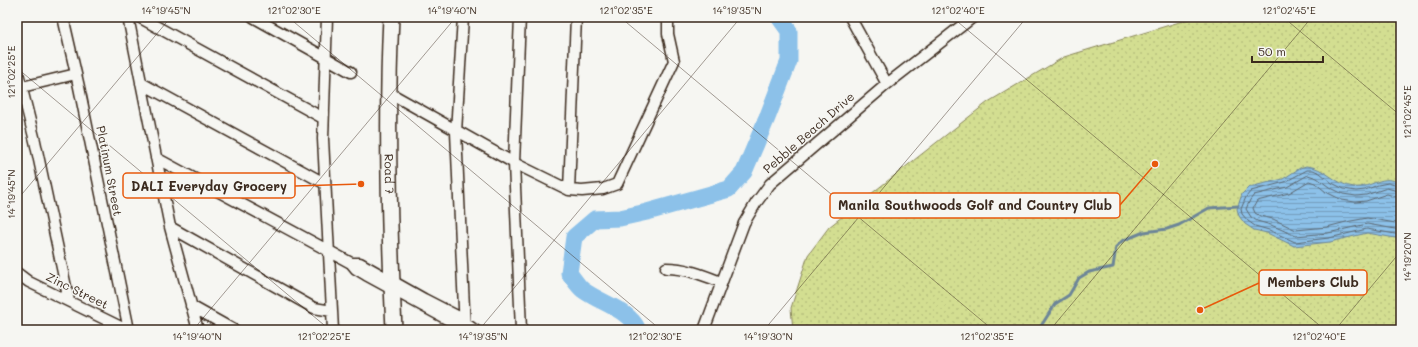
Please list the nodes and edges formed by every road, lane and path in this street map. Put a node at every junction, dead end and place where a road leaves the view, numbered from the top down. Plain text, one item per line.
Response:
1 (63, 17) edge
2 (128, 17) edge
3 (139, 17) edge
4 (253, 17) edge
5 (326, 17) edge
6 (391, 17) edge
7 (398, 17) edge
8 (462, 17) edge
9 (520, 17) edge
10 (576, 17) edge
11 (670, 17) edge
12 (850, 17) edge
13 (973, 17) edge
14 (326, 59) junction
15 (17, 69) edge
16 (351, 72) dead end
17 (76, 74) junction
18 (141, 83) junction
19 (887, 84) junction
20 (22, 87) junction
21 (392, 95) junction
22 (323, 118) junction
23 (456, 132) junction
24 (156, 158) junction
25 (514, 164) junction
26 (324, 183) junction
27 (569, 190) junction
28 (170, 227) junction
29 (329, 251) junction
30 (666, 268) dead end
31 (17, 273) edge
32 (721, 282) junction
33 (395, 287) junction
34 (69, 301) junction
35 (191, 306) junction
36 (332, 311) junction
37 (465, 326) edge
38 (128, 330) edge
39 (198, 330) edge
40 (234, 330) edge
41 (333, 330) edge
42 (394, 330) edge
43 (399, 330) edge
44 (475, 330) edge
45 (521, 330) edge
46 (704, 330) edge

1 - 17 street, Platinum Street
2 - 18 street
3 - 22 street
4 - 14 street
5 - 14 street
6 - 21 street, Road 7
7 - 21 street, Road 7
8 - 23 street
9 - 25 street
10 - 27 street
11 - 27 street
12 - 19 street
13 - 19 street, Pebble Beach Drive
14 - 16 street
14 - 22 street
15 - 20 street
17 - 20 street
17 - 38 street, Platinum Street
18 - 24 street
18 - 26 street
19 - 32 street, Pebble Beach Drive
20 - 34 street
21 - 23 street
21 - 33 street, Road 7
22 - 26 street
23 - 25 street
23 - 37 street
24 - 28 street
24 - 29 street
25 - 27 street
25 - 45 street
26 - 29 street
28 - 35 street
28 - 36 street
29 - 33 street
29 - 36 street
30 - 32 street
31 - 34 street, Zinc Street
32 - 46 street, Pebble Beach Drive
33 - 37 street
33 - 42 street, Road 7
33 - 43 street, Road 7
34 - 38 street, Zinc Street
35 - 39 street
35 - 40 street
36 - 41 street
37 - 44 street

